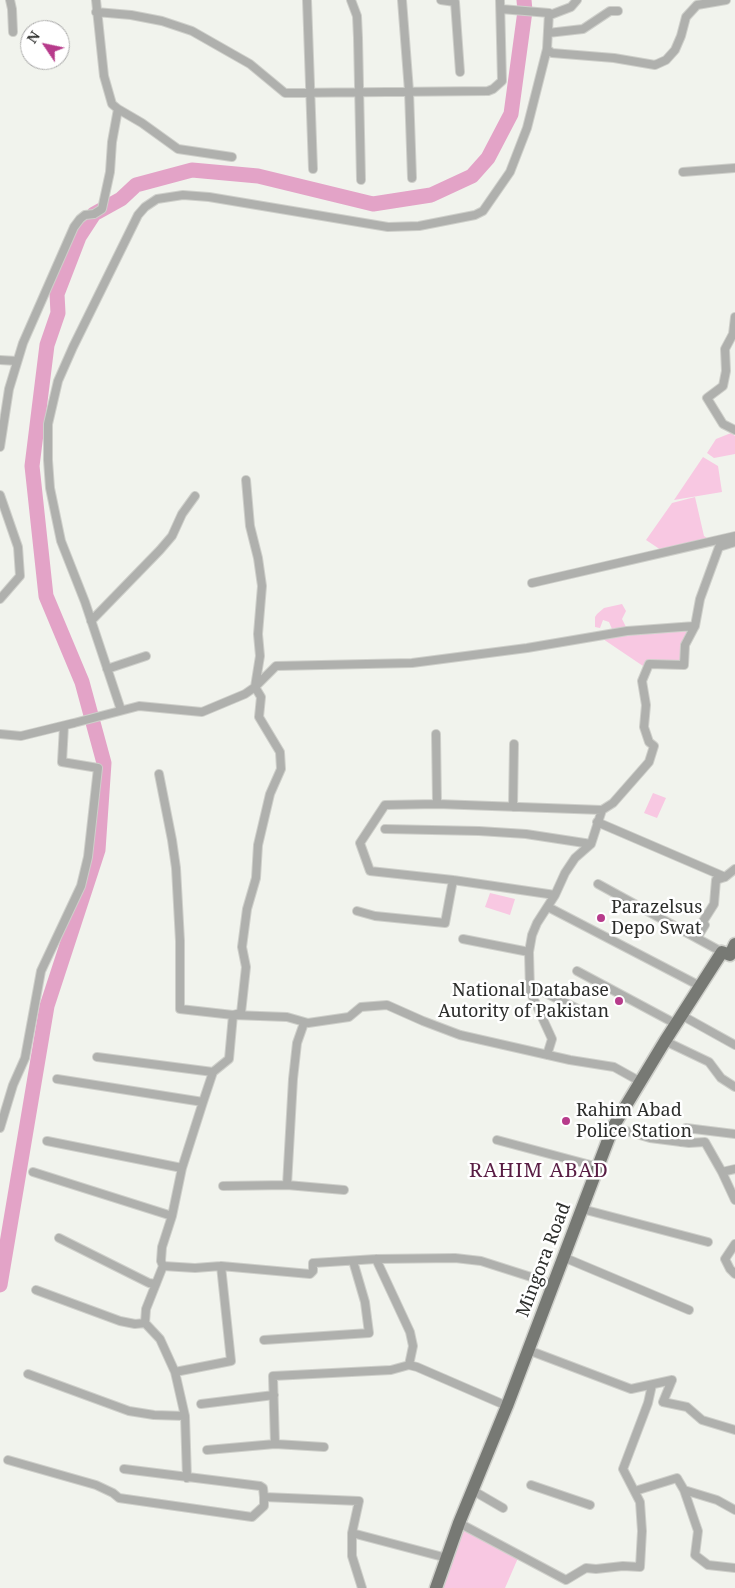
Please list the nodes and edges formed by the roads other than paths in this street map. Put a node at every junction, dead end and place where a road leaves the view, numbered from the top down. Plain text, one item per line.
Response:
1 (10, 0) edge
2 (96, 0) edge
3 (307, 0) edge
4 (351, 0) edge
5 (402, 0) edge
6 (441, 0) edge
7 (500, 0) edge
8 (577, 0) edge
9 (726, 0) edge
10 (504, 10) junction
11 (618, 11) dead end
12 (96, 12) junction
13 (547, 14) junction
14 (13, 32) dead end
15 (548, 33) junction
16 (547, 49) junction
17 (460, 72) dead end
18 (358, 92) junction
19 (409, 92) junction
20 (310, 93) junction
21 (118, 110) junction
22 (232, 157) dead end
23 (735, 168) edge
24 (313, 169) dead end
25 (683, 172) dead end
26 (412, 178) dead end
27 (361, 180) dead end
28 (735, 317) edge
29 (734, 326) edge
30 (0, 360) edge
31 (17, 361) junction
32 (10, 385) junction
33 (0, 386) edge
34 (735, 430) edge
35 (0, 447) edge
36 (246, 480) dead end
37 (0, 495) edge
38 (195, 496) dead end
39 (735, 536) edge
40 (735, 542) edge
41 (532, 583) dead end
42 (0, 599) edge
43 (91, 620) junction
44 (695, 626) junction
45 (146, 656) dead end
46 (107, 668) junction
47 (255, 687) junction
48 (118, 711) junction
49 (64, 726) junction
50 (0, 734) edge
51 (436, 734) dead end
52 (514, 744) dead end
53 (159, 774) dead end
54 (438, 804) junction
55 (513, 807) junction
56 (602, 810) junction
57 (597, 822) junction
58 (385, 829) dead end
59 (591, 844) junction
60 (735, 869) edge
61 (725, 877) junction
62 (453, 880) junction
63 (598, 884) dead end
64 (555, 895) junction
65 (548, 907) junction
66 (358, 911) dead end
67 (697, 938) junction
68 (463, 939) dead end
69 (529, 952) junction
70 (730, 952) edge
71 (577, 971) dead end
72 (529, 985) junction
73 (700, 986) junction
74 (576, 1008) dead end
75 (233, 1014) junction
76 (678, 1020) junction
77 (304, 1023) junction
78 (665, 1041) junction
79 (735, 1045) edge
80 (547, 1055) junction
81 (97, 1057) dead end
82 (213, 1072) junction
83 (57, 1080) dead end
84 (641, 1082) junction
85 (735, 1087) edge
86 (202, 1102) junction
87 (1, 1118) edge
88 (613, 1127) junction
89 (0, 1128) edge
90 (735, 1134) edge
91 (497, 1140) dead end
92 (47, 1141) dead end
93 (680, 1142) junction
94 (598, 1167) junction
95 (182, 1168) junction
96 (735, 1169) edge
97 (33, 1172) dead end
98 (722, 1172) junction
99 (287, 1185) junction
100 (223, 1186) dead end
101 (344, 1190) dead end
102 (735, 1200) edge
103 (582, 1209) junction
104 (172, 1216) junction
105 (59, 1238) dead end
106 (708, 1242) dead end
107 (735, 1244) edge
108 (563, 1257) junction
109 (376, 1259) junction
110 (353, 1261) junction
111 (163, 1266) junction
112 (221, 1266) junction
113 (735, 1274) edge
114 (156, 1284) junction
115 (553, 1284) junction
116 (36, 1290) dead end
117 (689, 1310) dead end
118 (145, 1323) junction
119 (264, 1340) dead end
120 (528, 1350) junction
121 (409, 1365) junction
122 (175, 1372) junction
123 (28, 1374) dead end
124 (652, 1385) junction
125 (274, 1395) junction
126 (201, 1404) dead end
127 (507, 1406) junction
128 (185, 1416) junction
129 (735, 1430) edge
130 (274, 1444) junction
131 (324, 1447) dead end
132 (207, 1450) dead end
133 (8, 1460) dead end
134 (124, 1469) dead end
135 (187, 1478) junction
136 (531, 1485) dead end
137 (472, 1490) junction
138 (684, 1490) junction
139 (635, 1491) junction
140 (264, 1497) junction
141 (590, 1505) dead end
142 (503, 1508) dead end
143 (735, 1510) edge
144 (459, 1522) junction
145 (352, 1533) junction
146 (446, 1558) junction
147 (735, 1568) edge
148 (362, 1588) edge
149 (436, 1588) edge

1 - 14 street
2 - 12 street
3 - 20 street
4 - 18 street
5 - 19 street
6 - 17 street
7 - 10 street
8 - 13 street
9 - 16 street
10 - 13 street
10 - 19 street
11 - 15 street
12 - 20 street
12 - 21 street
13 - 15 street
15 - 16 street
16 - 43 street
18 - 19 street
18 - 20 street
18 - 27 street
19 - 26 street
20 - 24 street
21 - 22 street
21 - 31 street
23 - 25 street
28 - 29 street
29 - 34 street
30 - 31 street
31 - 32 street
32 - 33 street
32 - 35 street
36 - 47 street
37 - 42 street
38 - 43 street
39 - 41 street
40 - 44 street
43 - 46 street
44 - 47 street
44 - 56 street
45 - 46 street
46 - 48 street
47 - 48 street
47 - 75 street
48 - 49 street
49 - 50 street
49 - 87 street
51 - 54 street
52 - 55 street
53 - 75 street
54 - 55 street
54 - 62 street
55 - 56 street
56 - 57 street
57 - 59 street
57 - 61 street
58 - 59 street
59 - 64 street
60 - 61 street
61 - 67 street
62 - 64 street
62 - 66 street
63 - 67 street
64 - 65 street
65 - 69 street
65 - 73 street
67 - 70 street
68 - 69 street
69 - 72 street
70 - 73 main road, Mingora Road
71 - 76 street
72 - 74 street
72 - 80 street
73 - 76 main road, Mingora Road
75 - 77 street
75 - 82 street
76 - 78 main road, Mingora Road
76 - 79 street
77 - 80 street
77 - 99 street
78 - 84 main road, Mingora Road
78 - 85 street
80 - 84 street
81 - 82 street
82 - 86 street
83 - 86 street
84 - 88 main road, Mingora Road
86 - 95 street
87 - 89 street
88 - 93 street
88 - 94 main road, Mingora Road
90 - 93 street
91 - 94 street
92 - 95 street
93 - 98 street
94 - 103 main road, Mingora Road
95 - 104 street
96 - 98 street
97 - 104 street
98 - 102 street
99 - 100 street
99 - 101 street
103 - 106 street
103 - 108 main road, Mingora Road
104 - 111 street
105 - 114 street
107 - 113 street
108 - 115 main road, Mingora Road
108 - 117 street
109 - 110 street
109 - 115 street
109 - 121 street
110 - 112 street
110 - 119 street
111 - 112 street
111 - 114 street
112 - 122 street
114 - 118 street
115 - 120 main road, Mingora Road
116 - 118 street
118 - 122 street
120 - 124 street
120 - 127 main road, Mingora Road
121 - 125 street
121 - 127 street
122 - 128 street
123 - 128 street
124 - 129 street
124 - 139 street
125 - 126 street
125 - 130 street
127 - 137 main road, Mingora Road
128 - 135 street
130 - 131 street
130 - 132 street
133 - 140 street
134 - 135 street
135 - 140 street
136 - 141 street
137 - 142 street
137 - 144 main road, Mingora Road
138 - 139 street
138 - 143 street
138 - 147 street
139 - 144 street
140 - 145 street
144 - 146 main road, Mingora Road
145 - 146 street
145 - 148 street
146 - 149 main road, Mingora Road

